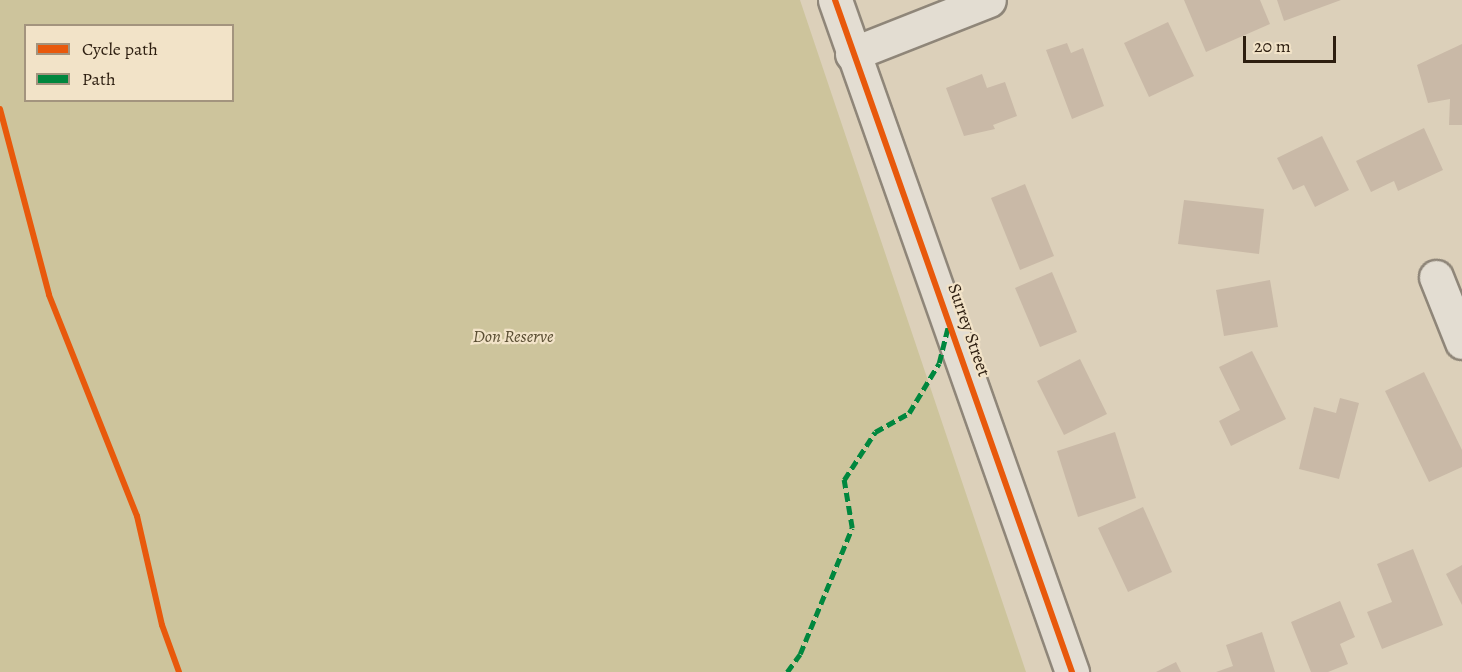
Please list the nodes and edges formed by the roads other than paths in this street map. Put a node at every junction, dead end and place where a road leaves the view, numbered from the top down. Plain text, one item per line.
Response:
1 (835, 0) edge
2 (989, 0) edge
3 (852, 54) junction
4 (1436, 277) dead end
5 (1462, 342) edge
6 (1072, 672) edge

1 - 3 street, Surrey Street
2 - 3 street
3 - 6 street, Surrey Street
4 - 5 street

